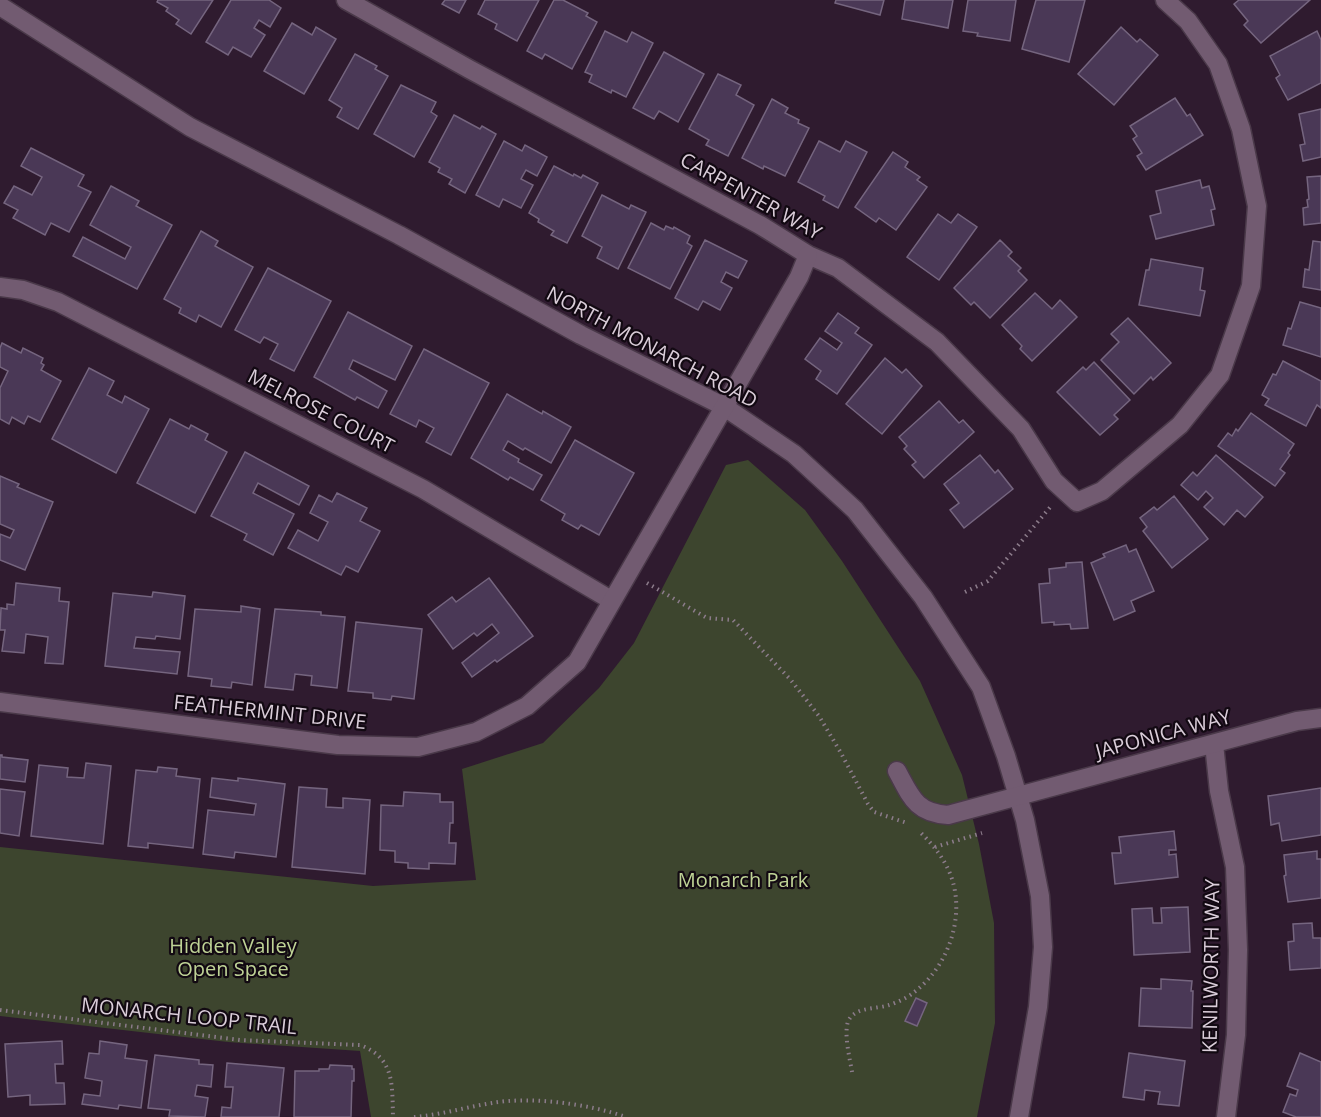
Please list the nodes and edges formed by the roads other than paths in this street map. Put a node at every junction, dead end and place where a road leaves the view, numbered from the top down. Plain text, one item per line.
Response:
1 (346, 0) edge
2 (1165, 0) edge
3 (0, 6) edge
4 (808, 255) junction
5 (0, 287) edge
6 (723, 406) junction
7 (611, 600) junction
8 (0, 702) edge
9 (1321, 718) edge
10 (1214, 744) junction
11 (897, 771) dead end
12 (1017, 795) junction
13 (1018, 1117) edge
14 (1226, 1117) edge

1 - 4 street, CARPENTER WAY
2 - 4 street, CARPENTER WAY
3 - 6 street, NORTH MONARCH ROAD
4 - 6 street, FEATHERMINT DRIVE
5 - 7 street, MELROSE COURT
6 - 7 street, FEATHERMINT DRIVE
6 - 12 street, NORTH MONARCH ROAD
7 - 8 street, FEATHERMINT DRIVE
9 - 10 street, JAPONICA WAY
10 - 12 street, JAPONICA WAY
10 - 14 street, KENILWORTH WAY
11 - 12 street, JAPONICA WAY
12 - 13 street, NORTH MONARCH ROAD

